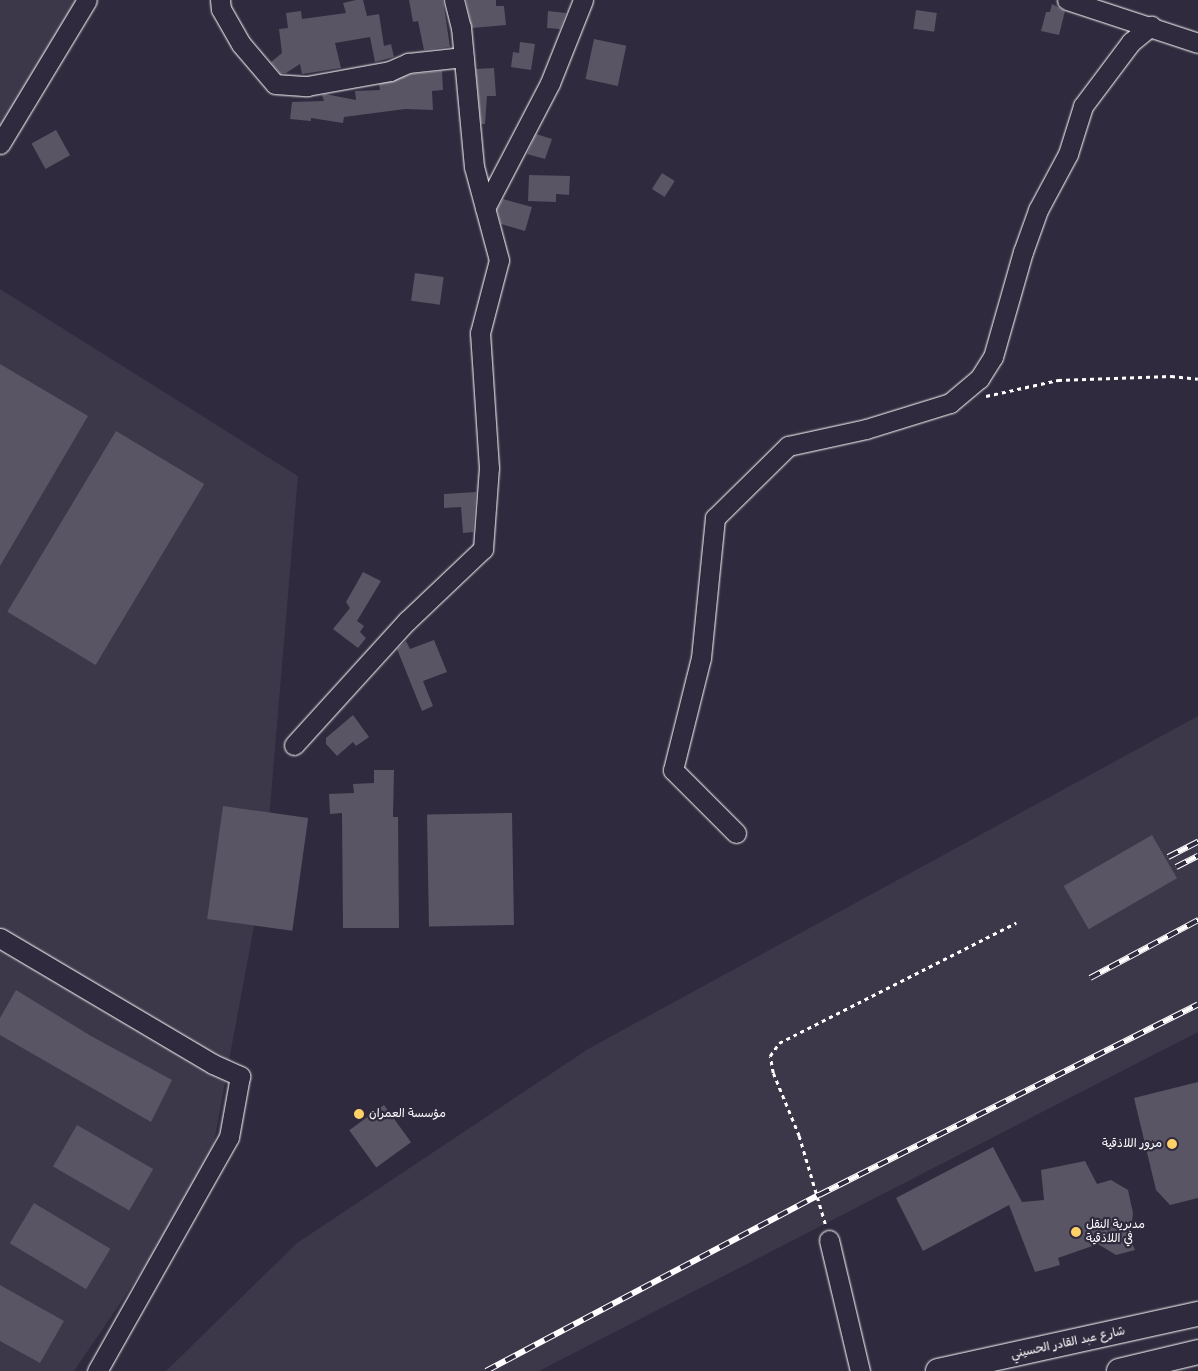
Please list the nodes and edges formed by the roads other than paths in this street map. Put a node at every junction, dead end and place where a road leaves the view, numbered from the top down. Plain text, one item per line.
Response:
1 (87, 0) edge
2 (220, 0) edge
3 (454, 0) edge
4 (582, 0) edge
5 (1067, 0) edge
6 (1151, 26) junction
7 (1198, 43) edge
8 (464, 57) junction
9 (0, 144) edge
10 (485, 208) junction
11 (294, 745) dead end
12 (736, 832) dead end
13 (0, 938) edge
14 (829, 1240) road end
15 (1198, 1314) edge
16 (1198, 1352) edge
17 (97, 1371) edge
18 (860, 1371) edge
19 (938, 1371) edge
20 (1119, 1371) edge

1 - 9 street
2 - 8 street
3 - 8 street
4 - 10 street
5 - 6 street
6 - 7 street
6 - 12 street
8 - 10 street
10 - 11 street
13 - 17 street
14 - 18 street
15 - 19 main road, شارع عبد القادر الحسيني
16 - 20 main road

